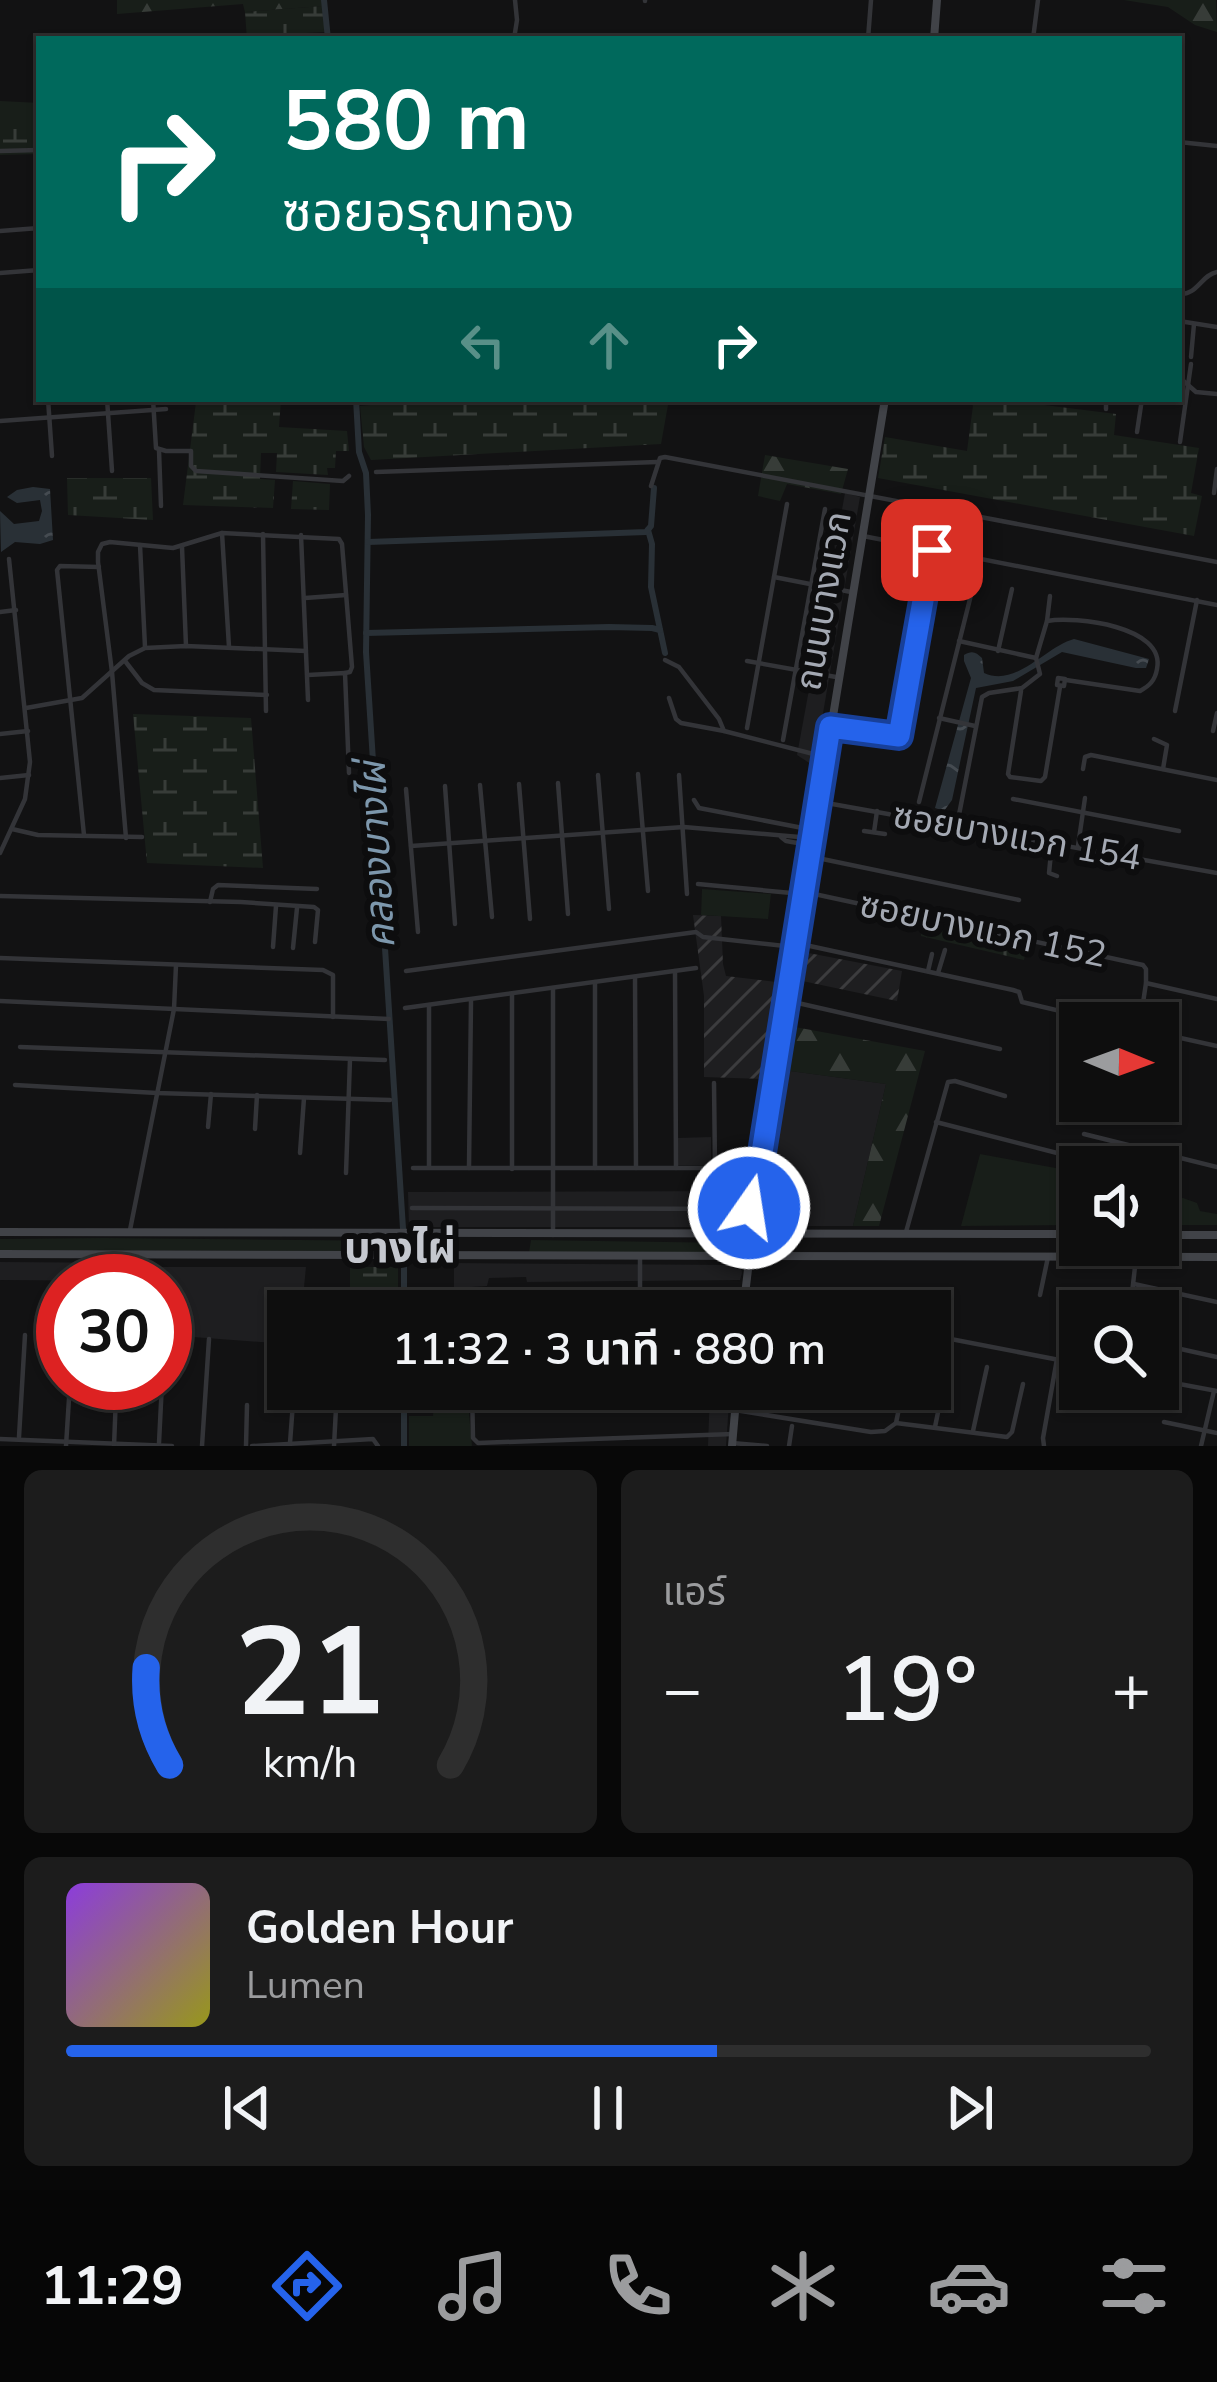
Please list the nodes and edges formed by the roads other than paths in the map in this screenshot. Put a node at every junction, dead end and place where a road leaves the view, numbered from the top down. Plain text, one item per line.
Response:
1 (515, 0) edge
2 (871, 0) edge
3 (937, 0) edge
4 (1038, 0) edge
5 (514, 36) edge
6 (868, 36) edge
7 (934, 36) edge
8 (1033, 36) edge
9 (1182, 142) edge
10 (1217, 146) edge
11 (36, 150) edge
12 (0, 151) edge
13 (36, 228) edge
14 (0, 231) edge
15 (36, 270) edge
16 (1217, 272) edge
17 (0, 273) edge
18 (1182, 294) edge
19 (1182, 322) edge
20 (1194, 324) junction
21 (1217, 327) edge
22 (1182, 380) edge
23 (1188, 387) junction
24 (1217, 394) edge
25 (48, 402) edge
26 (107, 402) edge
27 (153, 402) edge
28 (884, 402) edge
29 (1106, 402) edge
30 (1142, 402) edge
31 (166, 409) dead end
32 (1106, 409) dead end
33 (153, 410) junction
34 (108, 413) junction
35 (49, 418) junction
36 (0, 422) edge
37 (1137, 432) dead end
38 (1180, 442) dead end
39 (159, 450) junction
40 (52, 456) dead end
41 (657, 462) junction
42 (1217, 470) edge
43 (112, 471) dead end
44 (376, 472) dead end
45 (349, 476) dead end
46 (651, 486) dead end
47 (1214, 493) edge
48 (869, 496) junction
49 (788, 504) dead end
50 (161, 506) dead end
51 (826, 509) dead end
52 (222, 533) junction
53 (263, 535) junction
54 (301, 535) junction
55 (863, 536) junction
56 (140, 545) junction
57 (182, 547) junction
58 (932, 550) junction
59 (9, 559) dead end
60 (1217, 562) edge
61 (99, 567) junction
62 (0, 573) edge
63 (11, 573) junction
64 (774, 578) junction
65 (812, 584) junction
66 (973, 586) dead end
67 (1012, 589) dead end
68 (853, 592) junction
69 (346, 595) junction
70 (1050, 596) dead end
71 (305, 598) junction
72 (1197, 600) junction
73 (1217, 605) edge
74 (16, 610) junction
75 (0, 611) edge
76 (1047, 621) junction
77 (959, 641) junction
78 (186, 646) junction
79 (145, 648) junction
80 (229, 649) junction
81 (266, 650) junction
82 (306, 651) junction
83 (998, 651) junction
84 (1036, 659) junction
85 (665, 660) dead end
86 (125, 661) junction
87 (747, 662) dead end
88 (759, 663) junction
89 (797, 671) junction
90 (1039, 671) junction
91 (112, 672) junction
92 (345, 673) junction
93 (308, 675) junction
94 (838, 677) junction
95 (1058, 684) junction
96 (1022, 688) junction
97 (266, 695) junction
98 (669, 698) dead end
99 (308, 700) dead end
100 (70, 701) junction
101 (26, 708) junction
102 (266, 711) dead end
103 (1175, 711) dead end
104 (1217, 712) edge
105 (939, 718) junction
106 (972, 726) junction
107 (830, 727) junction
108 (748, 728) dead end
109 (724, 730) junction
110 (28, 731) junction
111 (1213, 731) dead end
112 (0, 734) edge
113 (783, 740) dead end
114 (1154, 740) dead end
115 (825, 757) junction
116 (1083, 769) dead end
117 (1163, 769) junction
118 (349, 773) dead end
119 (638, 774) dead end
120 (29, 775) junction
121 (598, 775) dead end
122 (679, 775) dead end
123 (0, 778) edge
124 (1217, 780) edge
125 (558, 783) dead end
126 (519, 784) dead end
127 (480, 785) dead end
128 (445, 786) dead end
129 (406, 789) dead end
130 (1084, 798) dead end
131 (1013, 799) dead end
132 (694, 800) dead end
133 (818, 802) junction
134 (919, 802) dead end
135 (877, 812) junction
136 (1084, 813) junction
137 (19, 814) junction
138 (957, 825) junction
139 (684, 826) junction
140 (643, 829) junction
141 (0, 831) edge
142 (603, 831) junction
143 (864, 831) dead end
144 (1179, 831) dead end
145 (10, 832) junction
146 (28, 832) junction
147 (874, 832) junction
148 (563, 834) junction
149 (885, 834) dead end
150 (84, 835) junction
151 (142, 837) dead end
152 (811, 837) junction
153 (126, 838) junction
154 (524, 838) junction
155 (486, 841) junction
156 (1052, 843) junction
157 (450, 844) junction
158 (411, 846) junction
159 (1077, 848) junction
160 (0, 854) edge
161 (808, 856) junction
162 (1217, 873) edge
163 (1057, 876) dead end
164 (698, 884) dead end
165 (317, 889) dead end
166 (648, 891) dead end
167 (802, 893) junction
168 (687, 894) dead end
169 (0, 896) edge
170 (1019, 900) dead end
171 (210, 903) junction
172 (276, 906) junction
173 (296, 908) junction
174 (608, 909) dead end
175 (568, 914) dead end
176 (492, 917) dead end
177 (530, 919) dead end
178 (454, 924) dead end
179 (418, 932) dead end
180 (315, 943) dead end
181 (795, 945) junction
182 (273, 947) dead end
183 (293, 948) dead end
184 (944, 950) dead end
185 (932, 954) dead end
186 (0, 958) edge
187 (176, 964) junction
188 (696, 968) dead end
189 (406, 970) dead end
190 (675, 971) junction
191 (928, 971) junction
192 (938, 973) junction
193 (635, 976) junction
194 (595, 982) junction
195 (1146, 983) junction
196 (553, 988) junction
197 (512, 994) junction
198 (786, 998) junction
199 (1217, 999) edge
200 (0, 1001) edge
201 (470, 1001) junction
202 (1143, 1002) edge
203 (429, 1005) junction
204 (405, 1008) dead end
205 (174, 1009) junction
206 (1059, 1011) edge
207 (333, 1017) junction
208 (389, 1019) dead end
209 (1179, 1038) edge
210 (1217, 1046) edge
211 (20, 1047) dead end
212 (1000, 1049) dead end
213 (165, 1053) junction
214 (350, 1059) junction
215 (385, 1060) dead end
216 (714, 1083) dead end
217 (15, 1085) dead end
218 (157, 1093) junction
219 (211, 1094) junction
220 (257, 1095) junction
221 (1005, 1096) dead end
222 (304, 1098) junction
223 (349, 1098) junction
224 (390, 1100) dead end
225 (936, 1121) junction
226 (208, 1127) dead end
227 (255, 1129) dead end
228 (1084, 1134) dead end
229 (300, 1153) dead end
230 (1059, 1153) edge
231 (715, 1167) junction
232 (1217, 1167) edge
233 (412, 1168) dead end
234 (429, 1168) junction
235 (469, 1168) junction
236 (512, 1168) junction
237 (595, 1168) junction
238 (636, 1168) junction
239 (676, 1168) junction
240 (759, 1168) junction
241 (554, 1169) junction
242 (346, 1173) dead end
243 (412, 1208) dead end
244 (554, 1209) junction
245 (753, 1209) junction
246 (0, 1232) edge
247 (130, 1232) junction
248 (906, 1233) junction
249 (527, 1234) junction
250 (553, 1234) junction
251 (1059, 1234) edge
252 (1179, 1234) edge
253 (750, 1235) junction
254 (1010, 1235) junction
255 (1217, 1235) edge
256 (0, 1254) edge
257 (527, 1255) junction
258 (640, 1256) junction
259 (748, 1256) junction
260 (1012, 1257) junction
261 (1048, 1257) junction
262 (1059, 1257) edge
263 (1179, 1257) edge
264 (1217, 1257) edge
265 (1135, 1266) edge
266 (1133, 1285) junction
267 (640, 1290) edge
268 (745, 1290) edge
269 (1132, 1290) edge
270 (1040, 1295) dead end
271 (1217, 1302) edge
272 (25, 1335) dead end
273 (209, 1339) dead end
274 (951, 1339) edge
275 (1179, 1349) edge
276 (1217, 1357) edge
277 (1057, 1359) joint
278 (987, 1366) dead end
279 (1023, 1384) dead end
280 (1179, 1384) edge
281 (1216, 1391) edge
282 (247, 1405) dead end
283 (68, 1410) edge
284 (115, 1410) edge
285 (160, 1410) edge
286 (292, 1410) edge
287 (336, 1410) edge
288 (472, 1410) edge
289 (735, 1410) joint
290 (899, 1410) edge
291 (939, 1410) edge
292 (1164, 1422) dead end
293 (896, 1423) junction
294 (792, 1426) dead end
295 (935, 1429) junction
296 (1205, 1430) junction
297 (1217, 1433) edge
298 (973, 1434) junction
299 (19, 1438) junction
300 (0, 1439) edge
301 (732, 1441) edge
302 (66, 1443) edge
303 (334, 1443) edge
304 (114, 1444) edge
305 (290, 1445) edge
306 (158, 1446) edge
307 (172, 1446) edge
308 (202, 1446) edge
309 (249, 1446) edge
310 (378, 1446) edge
311 (767, 1446) edge
312 (789, 1446) edge
313 (1044, 1446) edge
314 (1201, 1446) edge

1 - 5 street
2 - 6 street
3 - 7 main road
4 - 8 street
9 - 10 street
11 - 12 street
13 - 14 street
15 - 17 street
16 - 18 street
19 - 20 street
20 - 21 street
20 - 23 street
22 - 23 street
23 - 24 street
23 - 38 street
25 - 35 street
26 - 34 street
27 - 33 street
28 - 48 main road, ถนนบางแวก
29 - 32 street
30 - 37 street
31 - 33 street
33 - 34 street
33 - 39 street
34 - 35 street
34 - 43 street
35 - 36 street
35 - 40 street
39 - 45 street
39 - 50 street
41 - 44 street
41 - 46 street
41 - 48 street
42 - 47 street
48 - 55 main road, ถนนบางแวก
48 - 60 street
49 - 64 street
51 - 65 street
52 - 53 street
52 - 57 street
52 - 80 street
53 - 54 street
53 - 81 street
54 - 69 street
54 - 71 street
55 - 58 street
55 - 68 main road, ถนนบางแวก
56 - 57 street
56 - 61 street
56 - 79 street
57 - 78 street
58 - 72 street
58 - 107 street
59 - 63 street
61 - 91 street
61 - 100 street
62 - 63 street
63 - 74 street
64 - 65 street
64 - 88 street
65 - 68 street
65 - 89 street
66 - 77 street
67 - 83 street
68 - 94 main road, ถนนบางแวก
69 - 71 street
69 - 92 street
70 - 76 street
71 - 82 street
72 - 73 street
72 - 103 street
74 - 75 street
74 - 101 street
76 - 84 street
76 - 95 street
77 - 83 street
77 - 105 street
78 - 79 street
78 - 80 street
79 - 86 street
80 - 81 street
81 - 82 street
81 - 97 street
82 - 93 street
83 - 84 street
84 - 90 street
85 - 109 street
86 - 91 street
86 - 97 street
87 - 88 street
88 - 89 street
88 - 108 street
89 - 94 street
89 - 113 street
90 - 95 street
90 - 96 street
91 - 100 street
91 - 153 street
92 - 93 street
92 - 118 street
93 - 99 street
94 - 107 main road, ถนนบางแวก
95 - 96 street
96 - 106 street
97 - 102 street
98 - 109 street
100 - 101 street
100 - 150 street
101 - 110 street
104 - 111 street
105 - 106 street
105 - 134 street
106 - 138 street
107 - 115 main road, ถนนบางแวก
109 - 115 street
110 - 112 street
110 - 120 street
114 - 117 street
115 - 133 main road, ถนนบางแวก
116 - 117 street
117 - 124 street
119 - 140 street
120 - 123 street
120 - 137 street
121 - 142 street
122 - 139 street
125 - 148 street
126 - 154 street
127 - 155 street
128 - 157 street
129 - 158 street
130 - 136 street
131 - 136 street
132 - 152 street
133 - 135 street, ซอยบางแวก 154
133 - 152 main road, ถนนบางแวก
135 - 138 street, ซอยบางแวก 154
135 - 147 street
136 - 144 street
136 - 159 street
137 - 145 street
137 - 146 street
138 - 156 street, ซอยบางแวก 154
139 - 140 street
139 - 152 street
139 - 168 street
140 - 142 street
140 - 166 street
141 - 145 street
142 - 148 street
142 - 174 street
143 - 147 street
145 - 146 street
145 - 160 street
146 - 150 street
147 - 149 street
148 - 154 street
148 - 175 street
150 - 153 street
151 - 153 street
152 - 161 main road, ถนนบางแวก
154 - 155 street
154 - 177 street
155 - 157 street
155 - 176 street
156 - 159 street, ซอยบางแวก 154
156 - 163 street
157 - 158 street
157 - 178 street
158 - 179 street
159 - 162 street, ซอยบางแวก 154
161 - 167 main road, ถนนบางแวก
161 - 170 street
164 - 167 street
165 - 171 street
167 - 181 main road, ถนนบางแวก
167 - 195 street, ซอยบางแวก 152
169 - 171 street
171 - 172 street
172 - 173 street
172 - 182 street
173 - 180 street
173 - 183 street
181 - 189 street
181 - 191 street
181 - 198 main road, ถนนบางแวก
184 - 192 street
185 - 191 street
186 - 187 street
187 - 205 street
187 - 207 street
188 - 190 street
190 - 193 street
190 - 239 street
191 - 192 street
192 - 206 street
193 - 194 street
193 - 238 street
194 - 196 street
194 - 237 street
195 - 199 street, ซอยบางแวก 152
195 - 202 street
196 - 197 street
196 - 241 street
197 - 201 street
197 - 236 street
198 - 212 street
198 - 240 main road, ถนนบางแวก
200 - 205 street
201 - 203 street
201 - 235 street
203 - 204 street
203 - 234 street
205 - 207 street
205 - 213 street
207 - 208 street
209 - 210 street
211 - 213 street
213 - 214 street
213 - 218 street
214 - 215 street
214 - 223 street
216 - 231 street
217 - 218 street
218 - 219 street
218 - 247 street
219 - 220 street
219 - 226 street
220 - 222 street
220 - 227 street
221 - 225 street
222 - 223 street
222 - 229 street
223 - 224 street
223 - 242 street
225 - 230 street
225 - 248 street
228 - 232 street
231 - 239 street
231 - 240 street
233 - 234 street
234 - 235 street
235 - 236 street
236 - 241 street
237 - 238 street
237 - 241 street
238 - 239 street
240 - 245 main road, ถนนบางแวก
241 - 244 street
243 - 244 street
244 - 245 street
244 - 250 street
245 - 253 main road, ถนนบางแวก
246 - 247 main road
247 - 249 main road
248 - 253 main road
248 - 254 main road
249 - 250 main road
249 - 257 main road
250 - 253 main road
251 - 254 main road
252 - 255 main road
253 - 259 main road, ถนนบางแวก
254 - 260 main road
256 - 257 main road
257 - 258 main road
258 - 259 main road
258 - 267 street
259 - 260 main road
259 - 268 main road, ถนนบางแวก
260 - 261 main road
261 - 262 main road
261 - 270 street
263 - 264 main road
265 - 266 street
266 - 269 street
266 - 271 street
272 - 299 street
273 - 308 street
274 - 277 street
275 - 276 street
277 - 313 street
278 - 298 street
279 - 298 street
280 - 281 street
281 - 296 street
282 - 309 street
283 - 302 street
284 - 304 street
285 - 306 street
286 - 305 street
287 - 303 street
288 - 301 street
289 - 293 street
289 - 301 main road
290 - 293 street
291 - 295 street
292 - 296 street
293 - 295 street
294 - 312 street
295 - 298 street
296 - 297 street
296 - 314 street
299 - 300 street
299 - 302 street
301 - 311 street
302 - 304 street
303 - 305 street
303 - 310 street
304 - 306 street
305 - 309 street
306 - 307 street

